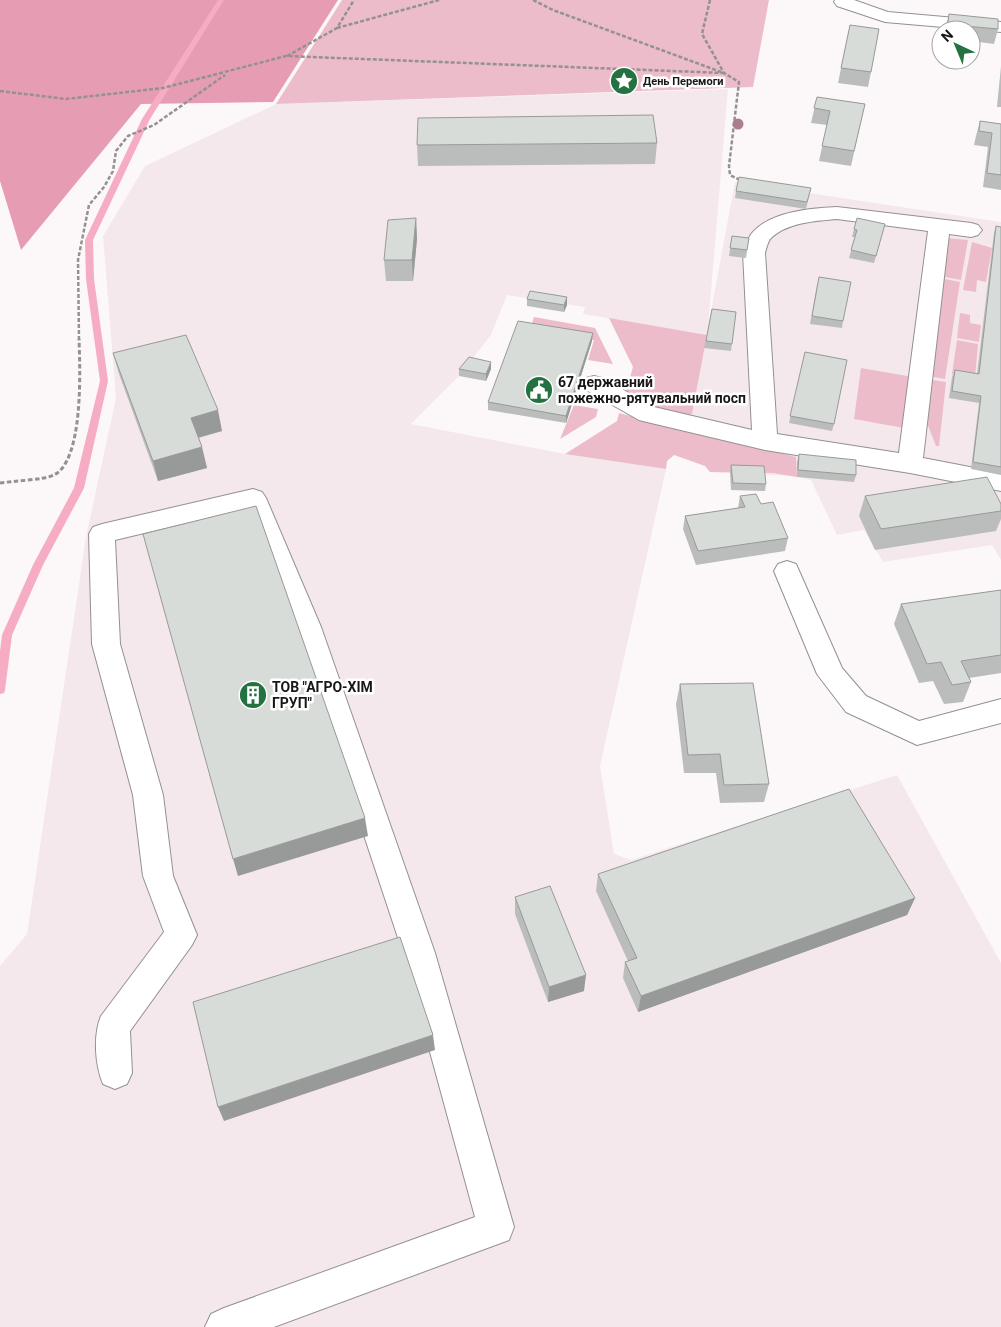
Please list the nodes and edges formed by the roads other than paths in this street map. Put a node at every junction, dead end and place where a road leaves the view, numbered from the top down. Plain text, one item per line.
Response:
1 (843, 2) dead end
2 (1001, 27) edge
3 (938, 226) junction
4 (971, 230) dead end
5 (594, 384) dead end
6 (765, 442) junction
7 (910, 464) junction
8 (1001, 482) edge
9 (787, 570) dead end
10 (1001, 711) edge
11 (115, 1073) dead end
12 (224, 1327) edge

1 - 2 street
3 - 4 street
3 - 6 street
3 - 7 street
5 - 6 street
6 - 7 street
7 - 8 street
9 - 10 street
11 - 12 street

